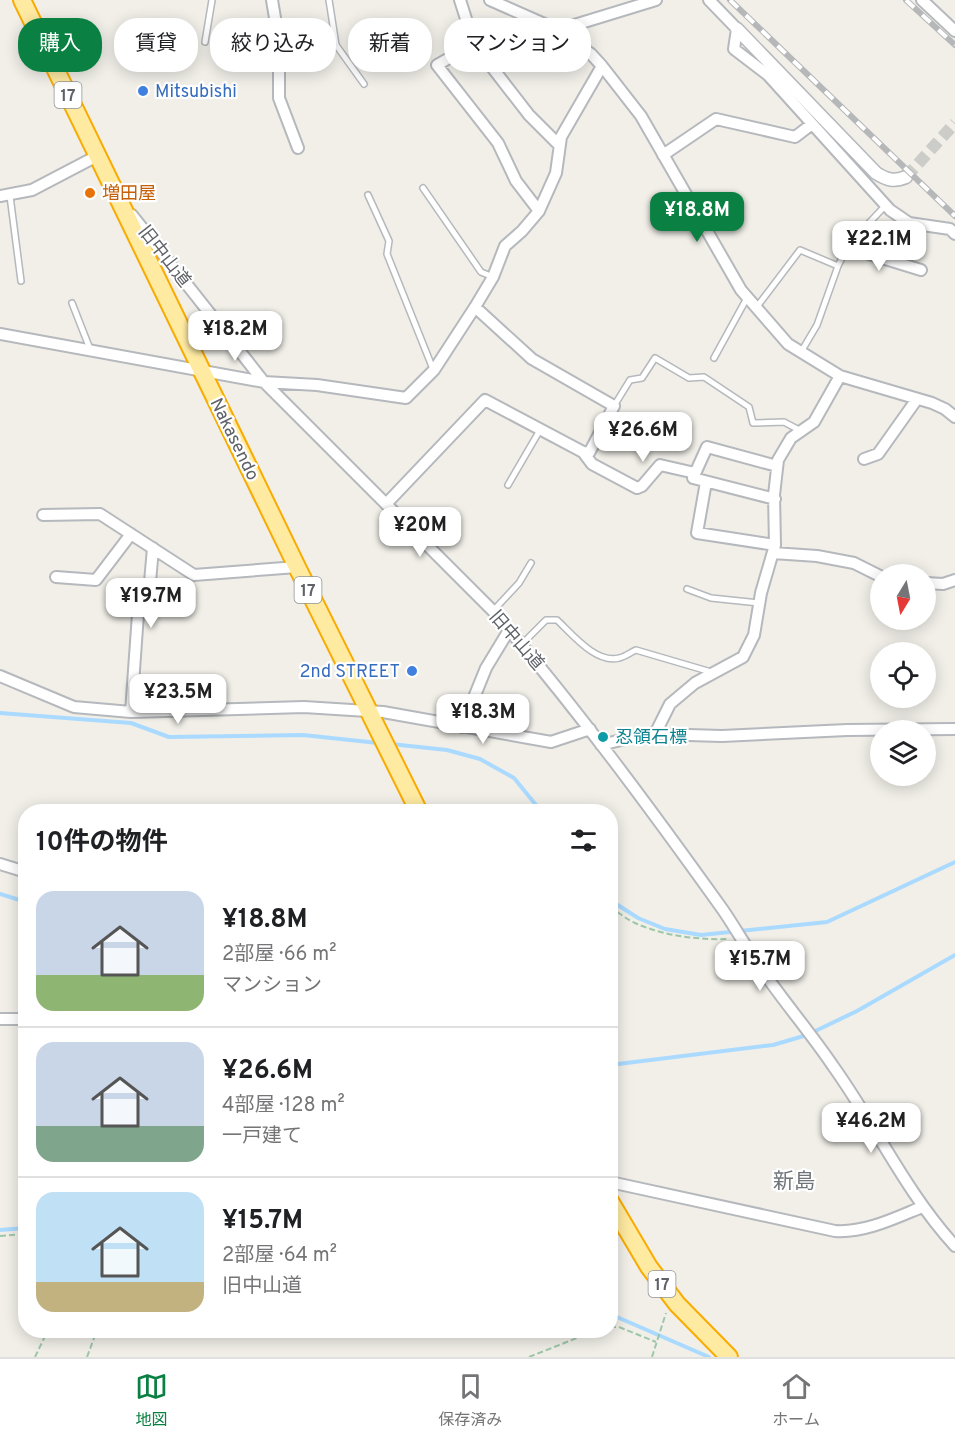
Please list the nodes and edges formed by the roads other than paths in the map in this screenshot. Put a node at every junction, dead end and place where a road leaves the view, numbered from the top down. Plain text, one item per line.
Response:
1 (22, 0) edge
2 (212, 0) edge
3 (272, 0) edge
4 (329, 0) edge
5 (459, 0) edge
6 (490, 0) edge
7 (656, 0) edge
8 (709, 0) edge
9 (922, 0) edge
10 (465, 18) edge
11 (531, 18) edge
12 (591, 20) edge
13 (737, 29) junction
14 (955, 31) edge
15 (205, 42) dead end
16 (591, 54) edge
17 (444, 61) edge
18 (602, 66) junction
19 (496, 72) edge
20 (364, 84) dead end
21 (812, 124) junction
22 (559, 145) junction
23 (298, 148) dead end
24 (663, 155) junction
25 (97, 156) junction
26 (906, 177) dead end
27 (423, 188) dead end
28 (114, 191) junction
29 (368, 195) dead end
30 (5, 196) edge
31 (886, 205) junction
32 (539, 211) junction
33 (955, 234) edge
34 (849, 244) junction
35 (838, 266) junction
36 (921, 270) dead end
37 (493, 277) junction
38 (21, 281) dead end
39 (747, 298) junction
40 (72, 303) dead end
41 (475, 307) junction
42 (756, 308) junction
43 (0, 334) edge
44 (91, 351) junction
45 (801, 352) junction
46 (714, 358) dead end
47 (201, 369) junction
48 (434, 370) junction
49 (840, 376) junction
50 (264, 382) junction
51 (917, 399) junction
52 (614, 406) junction
53 (955, 417) edge
54 (540, 429) junction
55 (801, 431) junction
56 (583, 452) junction
57 (864, 459) dead end
58 (777, 466) junction
59 (695, 473) junction
60 (706, 482) junction
61 (508, 485) dead end
62 (775, 499) junction
63 (386, 504) junction
64 (43, 515) dead end
65 (131, 534) junction
66 (153, 548) junction
67 (774, 549) junction
68 (531, 563) dead end
69 (297, 567) junction
70 (870, 571) edge
71 (56, 577) dead end
72 (955, 580) edge
73 (936, 584) edge
74 (687, 590) dead end
75 (759, 603) junction
76 (493, 611) junction
77 (510, 630) junction
78 (522, 644) junction
79 (716, 674) junction
80 (0, 676) edge
81 (131, 712) junction
82 (370, 713) junction
83 (462, 727) junction
84 (590, 729) junction
85 (955, 729) edge
86 (656, 734) junction
87 (601, 745) junction
88 (415, 804) edge
89 (0, 864) edge
90 (18, 870) edge
91 (0, 1019) edge
92 (18, 1019) edge
93 (618, 1184) edge
94 (922, 1207) junction
95 (618, 1215) edge
96 (955, 1246) edge
97 (729, 1357) edge

1 - 25 highway, Nakasendo / 17
2 - 15 lane
3 - 23 street
4 - 20 lane
5 - 10 street
6 - 11 street
7 - 12 street
8 - 13 street
9 - 14 street
13 - 21 street
13 - 26 street
16 - 18 street
17 - 32 street
18 - 22 street
18 - 24 street
19 - 22 street
21 - 24 street
21 - 31 street
22 - 32 street
24 - 39 street
25 - 28 highway, Nakasendo / 17
25 - 30 street
27 - 37 lane
28 - 47 highway, Nakasendo / 17
28 - 50 street, 旧中山道
29 - 48 lane
30 - 38 lane
31 - 33 street
31 - 34 lane
32 - 37 street
34 - 35 lane
34 - 36 street
35 - 42 lane
35 - 45 lane
37 - 41 street
39 - 42 street
39 - 46 lane
40 - 44 lane
41 - 48 street
41 - 52 street
42 - 45 street
43 - 44 street
44 - 47 street
45 - 49 street
47 - 50 street
47 - 69 highway, Nakasendo / 17
48 - 50 street
49 - 51 street
49 - 55 street
50 - 63 street, 旧中山道
51 - 53 street
51 - 57 street
52 - 55 lane
52 - 56 street
54 - 56 street
54 - 61 lane
54 - 63 street
55 - 58 street
56 - 59 street
58 - 59 street
58 - 62 street
59 - 60 street
60 - 62 street
60 - 67 street
62 - 67 street
63 - 76 street, 旧中山道
64 - 65 street
65 - 66 street
65 - 71 street
66 - 69 street
66 - 81 street
67 - 70 street
67 - 75 street
68 - 76 lane
69 - 82 highway, Nakasendo / 17
72 - 73 street
74 - 75 lane
75 - 79 street
76 - 77 street, 旧中山道
77 - 78 street, 旧中山道
77 - 83 street
78 - 79 lane
78 - 84 street, 旧中山道
79 - 86 street
80 - 81 street
81 - 82 street
82 - 83 street
82 - 88 highway, Nakasendo / 17
83 - 84 street
84 - 87 street, 旧中山道
85 - 86 street
86 - 87 street
87 - 94 street, 旧中山道
89 - 90 street
91 - 92 street
93 - 94 street
94 - 96 street, 旧中山道
95 - 97 highway, 17

